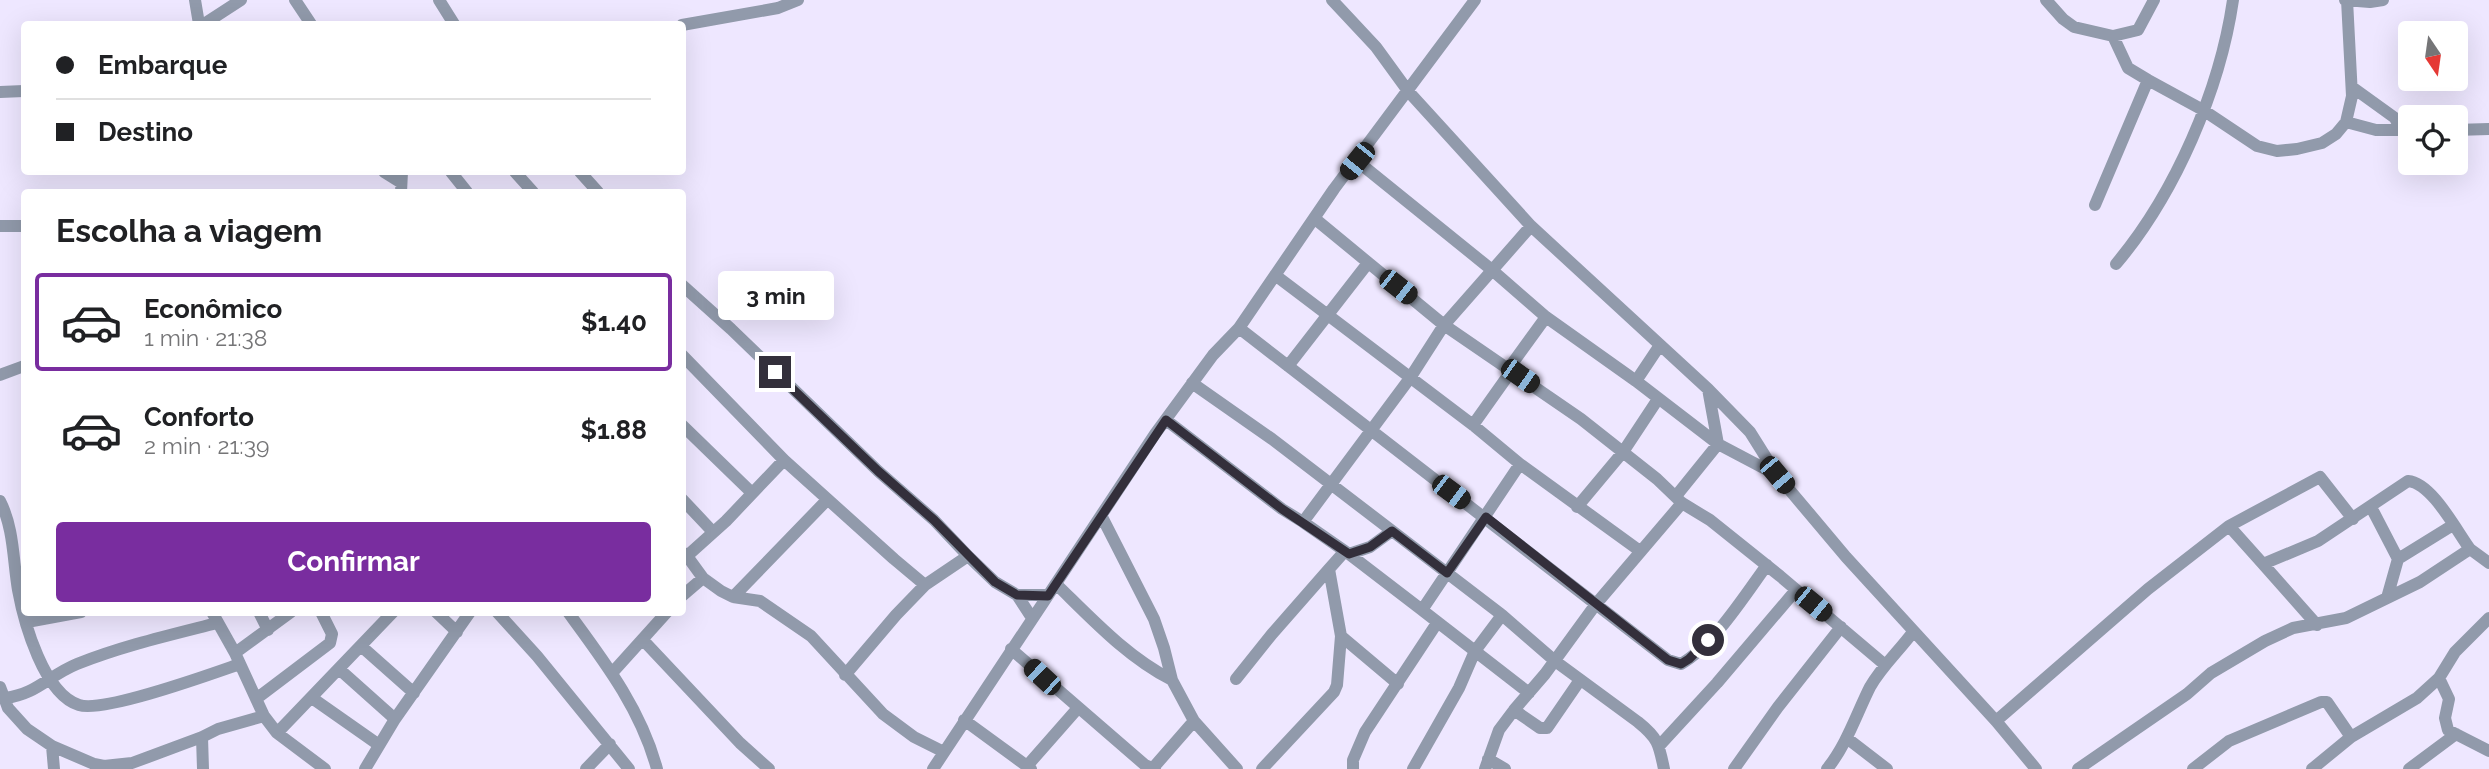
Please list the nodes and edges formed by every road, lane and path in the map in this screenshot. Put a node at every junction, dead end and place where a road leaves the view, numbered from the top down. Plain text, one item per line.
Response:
1 (195, 0) edge
2 (241, 0) edge
3 (295, 0) edge
4 (439, 0) edge
5 (798, 0) edge
6 (1332, 0) edge
7 (1475, 0) edge
8 (2046, 0) edge
9 (2154, 0) edge
10 (2233, 0) edge
11 (2346, 0) edge
12 (2383, 0) edge
13 (198, 21) edge
14 (209, 21) edge
15 (307, 21) edge
16 (452, 21) edge
17 (686, 24) edge
18 (2113, 36) junction
19 (2148, 80) junction
20 (2352, 87) junction
21 (21, 91) edge
22 (1408, 91) junction
23 (0, 92) edge
24 (2203, 110) junction
25 (2346, 122) junction
26 (2398, 122) edge
27 (2489, 129) edge
28 (2398, 130) edge
29 (2468, 130) edge
30 (1357, 161) junction
31 (453, 175) edge
32 (518, 175) edge
33 (583, 175) edge
34 (465, 189) edge
35 (530, 189) edge
36 (595, 189) edge
37 (2095, 205) dead end
38 (1314, 218) junction
39 (0, 226) edge
40 (21, 226) edge
41 (1531, 226) junction
42 (1368, 263) junction
43 (2116, 264) dead end
44 (1492, 270) junction
45 (1275, 275) junction
46 (686, 289) edge
47 (1329, 315) junction
48 (1546, 317) junction
49 (1444, 325) junction
50 (1239, 328) junction
51 (1660, 345) junction
52 (686, 359) edge
53 (1288, 366) junction
54 (21, 367) edge
55 (1510, 369) junction
56 (0, 375) edge
57 (1410, 378) junction
58 (1636, 381) junction
59 (1192, 383) junction
60 (1708, 388) junction
61 (1658, 399) junction
62 (1166, 420) junction
63 (1474, 425) junction
64 (686, 429) edge
65 (1372, 431) junction
66 (1749, 432) junction
67 (1718, 444) junction
68 (1623, 452) junction
69 (1737, 452) junction
70 (784, 460) junction
71 (1520, 464) junction
72 (1777, 475) junction
73 (1331, 486) junction
74 (751, 492) junction
75 (827, 500) junction
76 (1679, 500) junction
77 (0, 501) edge
78 (686, 503) edge
79 (1577, 506) junction
80 (2371, 507) junction
81 (1102, 517) junction
82 (1486, 517) junction
83 (2353, 519) junction
84 (1303, 522) junction
85 (2453, 525) junction
86 (2229, 526) junction
87 (1392, 531) junction
88 (713, 532) junction
89 (2470, 549) junction
90 (1640, 551) junction
91 (1347, 552) junction
92 (686, 553) edge
93 (686, 555) edge
94 (968, 556) junction
95 (2398, 559) junction
96 (2489, 563) edge
97 (2263, 564) junction
98 (1767, 565) junction
99 (1329, 569) junction
100 (1447, 573) junction
101 (703, 578) junction
102 (1056, 584) junction
103 (925, 585) junction
104 (21, 588) edge
105 (1796, 590) junction
106 (686, 593) edge
107 (1017, 595) junction
108 (1048, 596) junction
109 (733, 597) junction
110 (2387, 598) junction
111 (1596, 604) junction
112 (1422, 610) junction
113 (1502, 615) junction
114 (26, 616) edge
115 (59, 616) edge
116 (261, 616) edge
117 (286, 616) edge
118 (323, 616) edge
119 (389, 616) edge
120 (440, 616) edge
121 (467, 616) edge
122 (500, 616) edge
123 (574, 616) edge
124 (664, 616) edge
125 (214, 618) edge
126 (1032, 618) junction
127 (2489, 618) edge
128 (27, 622) junction
129 (1437, 623) junction
130 (2317, 625) junction
131 (1841, 627) junction
132 (268, 630) junction
133 (457, 632) junction
134 (1913, 632) junction
135 (1341, 636) junction
136 (643, 640) junction
137 (361, 646) junction
138 (1011, 649) junction
139 (1475, 652) junction
140 (237, 659) junction
141 (1555, 661) junction
142 (1884, 664) junction
143 (339, 669) junction
144 (612, 673) junction
145 (845, 675) junction
146 (2439, 678) junction
147 (48, 679) junction
148 (1236, 679) dead end
149 (1172, 680) junction
150 (1580, 680) junction
151 (1398, 684) junction
152 (414, 693) junction
153 (1529, 693) junction
154 (312, 698) junction
155 (256, 699) junction
156 (3, 700) edge
157 (1078, 708) junction
158 (1514, 710) junction
159 (264, 716) junction
160 (396, 719) junction
161 (964, 720) junction
162 (1194, 721) junction
163 (1996, 721) junction
164 (277, 733) junction
165 (2456, 734) junction
166 (202, 737) junction
167 (2351, 737) junction
168 (1848, 739) junction
169 (610, 744) junction
170 (379, 745) junction
171 (1660, 745) junction
172 (51, 746) junction
173 (2489, 751) edge
174 (944, 752) junction
175 (1487, 764) edge
176 (1029, 768) edge
177 (1149, 768) edge
178 (54, 769) edge
179 (203, 769) edge
180 (325, 769) edge
181 (365, 769) edge
182 (586, 769) edge
183 (629, 769) edge
184 (657, 769) edge
185 (769, 769) edge
186 (933, 769) edge
187 (1237, 769) edge
188 (1262, 769) edge
189 (1353, 769) edge
190 (1413, 769) edge
191 (1505, 769) edge
192 (1664, 769) edge
193 (1734, 769) edge
194 (1827, 769) edge
195 (1887, 769) edge
196 (2036, 769) edge
197 (2078, 769) edge
198 (2193, 769) edge
199 (2312, 769) edge
200 (2409, 769) edge

1 - 13 street
2 - 14 street
3 - 15 street
4 - 16 street
5 - 17 street
6 - 22 street
7 - 22 street
8 - 18 street
9 - 18 street
10 - 24 street
11 - 12 street
11 - 20 street
18 - 19 street
19 - 24 street
19 - 37 street
20 - 25 street
20 - 26 street
21 - 23 street
22 - 30 street
22 - 41 street
24 - 25 street
24 - 43 street
25 - 28 street
27 - 29 street
30 - 38 street
30 - 44 street
31 - 34 street
32 - 35 street
33 - 36 street
38 - 42 street
38 - 45 street
39 - 40 street
41 - 44 street
41 - 51 street
42 - 47 street
42 - 49 street
44 - 48 street
44 - 49 street
45 - 47 street
45 - 50 street
46 - 94 street
47 - 53 street
47 - 57 street
48 - 55 street
48 - 58 street
49 - 55 street
49 - 57 street
50 - 53 street
50 - 59 street
51 - 58 street
51 - 60 street
52 - 70 street
53 - 65 street
54 - 56 street
55 - 63 street
55 - 68 street
57 - 63 street
57 - 65 street
58 - 61 street
59 - 62 street
59 - 73 street
60 - 66 street
60 - 67 street
61 - 67 street
61 - 68 street
62 - 81 street
62 - 84 street
63 - 71 street
64 - 74 street
65 - 73 street
65 - 82 street
66 - 69 street
66 - 72 street
67 - 69 street
67 - 76 street
68 - 76 street
68 - 79 street
69 - 72 street
70 - 74 street
70 - 75 street
71 - 79 street
71 - 82 street
72 - 134 street
73 - 84 street
73 - 87 street
74 - 88 street
75 - 103 street
75 - 109 street
76 - 90 street
76 - 98 street
77 - 104 street
78 - 88 street
79 - 90 street
80 - 83 street
80 - 85 street
80 - 95 street
81 - 102 street
81 - 149 street
82 - 100 street
82 - 111 street
83 - 86 street
83 - 97 street
84 - 91 street
85 - 89 street
85 - 95 street
86 - 97 street
86 - 163 street
87 - 91 street
87 - 100 street
88 - 92 street
89 - 96 street
89 - 110 street
90 - 111 street
91 - 99 street
91 - 112 street
93 - 101 street
94 - 103 street
94 - 107 street
95 - 110 street
97 - 130 street
98 - 105 street
98 - 111 street
99 - 135 street
99 - 148 street
100 - 112 street
100 - 113 street
101 - 106 street
101 - 109 street
102 - 108 street
102 - 149 street
103 - 145 street
105 - 131 street
105 - 171 street
107 - 108 street
107 - 126 street
108 - 126 street
109 - 145 street
110 - 130 street
111 - 141 street
112 - 129 street
113 - 139 street
113 - 141 street
114 - 128 street
115 - 128 street
116 - 132 street
117 - 132 street
118 - 155 street
119 - 137 street
120 - 133 street
121 - 133 street
122 - 169 street
123 - 144 street
124 - 136 street
125 - 140 street
125 - 147 street
126 - 138 street
127 - 146 street
128 - 147 street
129 - 139 street
129 - 151 street
130 - 197 street
131 - 142 street
131 - 193 street
132 - 140 street
133 - 152 street
134 - 142 street
134 - 163 street
135 - 151 street
135 - 188 street
136 - 144 street
136 - 185 street
137 - 143 street
137 - 152 street
138 - 157 street
138 - 161 street
139 - 153 street
139 - 190 street
140 - 147 street
140 - 155 street
141 - 150 street
141 - 153 street
142 - 168 street
143 - 154 street
143 - 160 street
144 - 184 street
145 - 174 street
146 - 165 street
146 - 167 street
147 - 156 street
149 - 162 street
150 - 158 street
150 - 171 street
151 - 189 street
152 - 160 street
153 - 158 street
154 - 164 street
154 - 170 street
155 - 159 street
156 - 172 street
157 - 176 street
157 - 177 street
158 - 175 street
159 - 164 street
159 - 166 street
160 - 170 street
161 - 174 street
161 - 176 street
162 - 177 street
162 - 187 street
163 - 196 street
164 - 180 street
165 - 173 street
165 - 200 street
166 - 172 street
166 - 179 street
167 - 198 street
167 - 199 street
168 - 194 street
168 - 195 street
169 - 182 street
169 - 183 street
170 - 181 street
171 - 192 street
172 - 178 street
174 - 186 street
175 - 191 street

